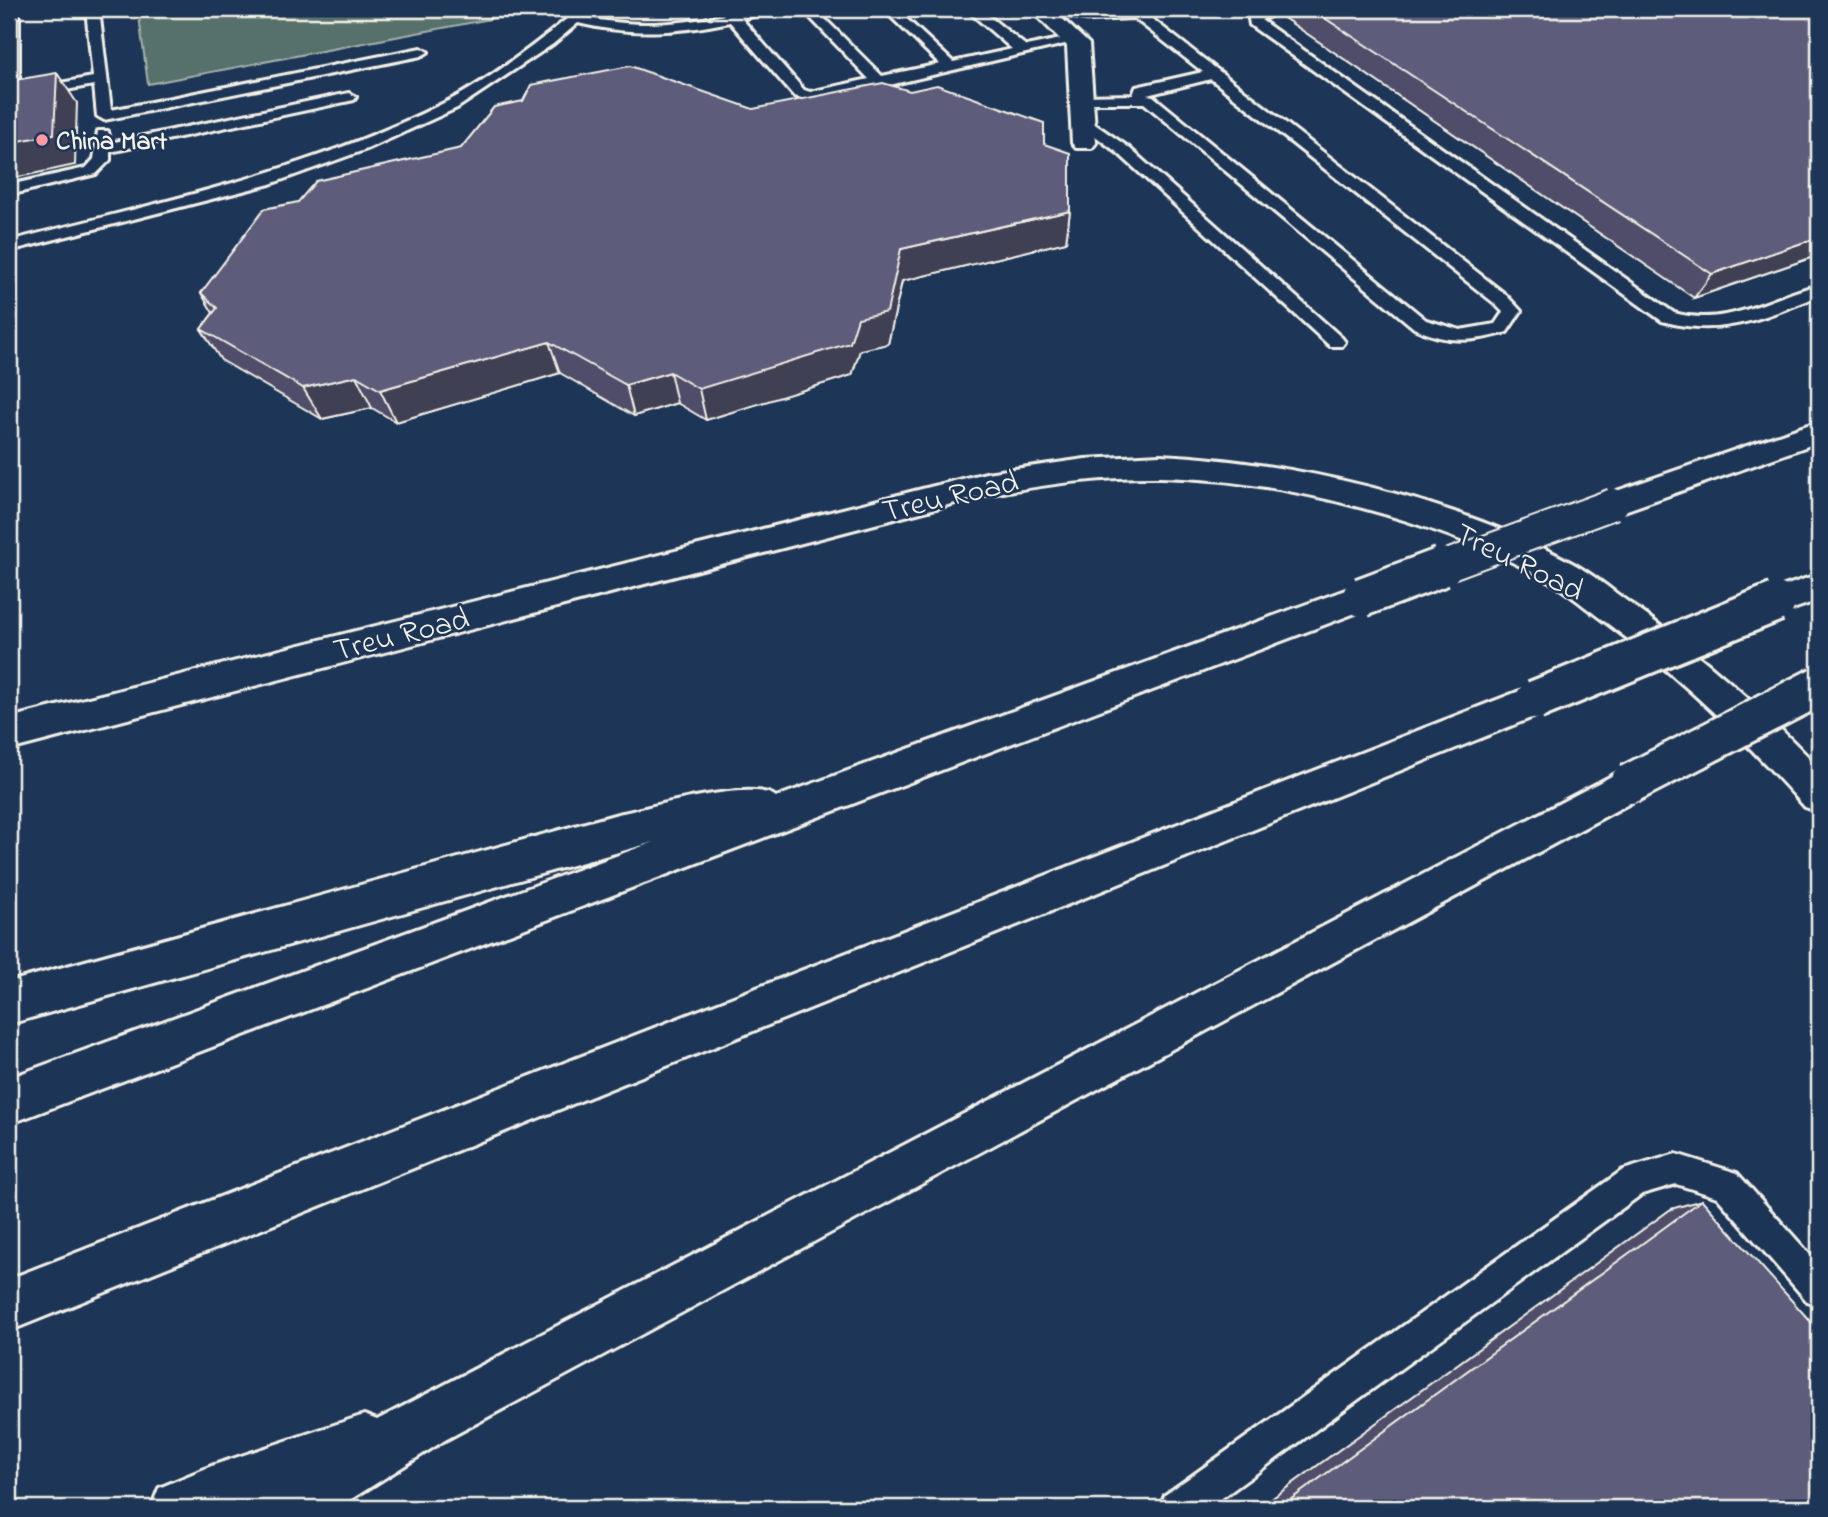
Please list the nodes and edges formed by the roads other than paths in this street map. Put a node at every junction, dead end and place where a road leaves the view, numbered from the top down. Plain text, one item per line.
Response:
1 (12, 9) edge
2 (93, 9) edge
3 (772, 9) edge
4 (808, 9) edge
5 (889, 9) edge
6 (972, 9) edge
7 (1040, 9) edge
8 (1046, 9) edge
9 (1280, 9) edge
10 (729, 13) edge
11 (582, 14) edge
12 (1075, 40) junction
13 (1023, 51) junction
14 (421, 52) dead end
15 (951, 67) junction
16 (1214, 74) junction
17 (100, 80) junction
18 (880, 83) junction
19 (349, 97) dead end
20 (1139, 99) junction
21 (1083, 110) junction
22 (104, 116) junction
23 (1084, 143) dead end
24 (102, 149) junction
25 (9, 190) edge
26 (9, 246) edge
27 (1819, 290) edge
28 (1336, 342) dead end
29 (1819, 431) edge
30 (1819, 587) edge
31 (1819, 686) edge
32 (9, 734) edge
33 (1819, 795) edge
34 (816, 801) junction
35 (9, 1003) edge
36 (9, 1101) edge
37 (1819, 1289) edge
38 (9, 1305) edge
39 (426, 1421) junction
40 (179, 1508) edge
41 (286, 1508) edge
42 (1178, 1508) edge

1 - 17 lane
2 - 17 lane
3 - 10 lane
4 - 18 lane
5 - 15 lane
6 - 13 lane
7 - 12 main road
8 - 16 lane
9 - 27 lane
10 - 11 lane
10 - 18 lane
11 - 26 lane
12 - 13 lane
12 - 21 main road
13 - 15 lane
14 - 22 lane
15 - 18 lane
16 - 20 lane
16 - 20 lane
17 - 22 lane
19 - 24 lane
20 - 21 lane
21 - 23 main road
21 - 28 lane
22 - 24 lane
24 - 25 lane
29 - 34 main road, bridge
30 - 38 main road, bridge
31 - 39 main road, bridge
32 - 33 main road, Treu Road
34 - 35 main road
34 - 36 main road
37 - 42 lane
39 - 40 main road
39 - 41 main road

